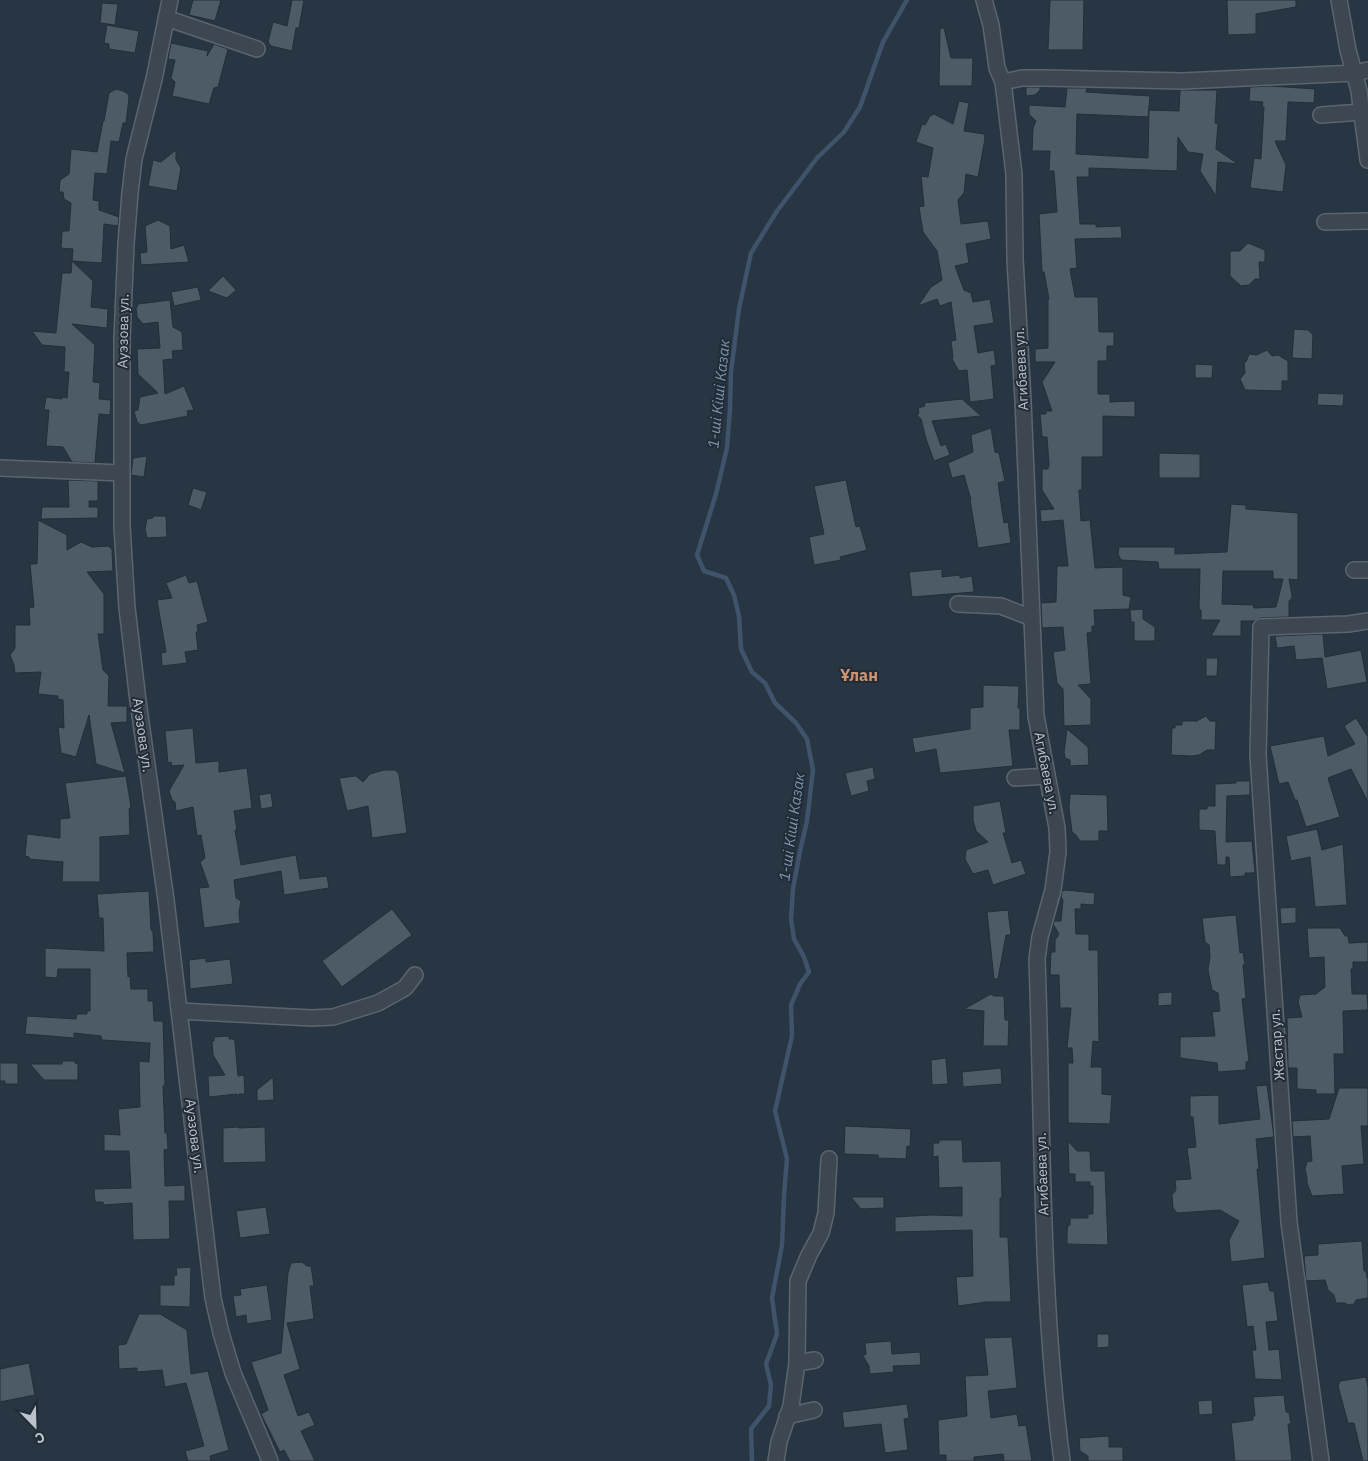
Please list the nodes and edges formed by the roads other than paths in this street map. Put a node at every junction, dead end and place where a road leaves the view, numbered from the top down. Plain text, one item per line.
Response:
1 (170, 0) edge
2 (984, 0) edge
3 (1339, 0) edge
4 (166, 18) junction
5 (257, 49) dead end
6 (1361, 71) edge
7 (1003, 82) junction
8 (1362, 112) junction
9 (1321, 115) dead end
10 (1368, 160) edge
11 (1368, 221) edge
12 (1325, 222) dead end
13 (0, 468) edge
14 (122, 473) junction
15 (958, 604) dead end
16 (1032, 618) junction
17 (1368, 622) edge
18 (1047, 776) junction
19 (1016, 778) dead end
20 (415, 975) dead end
21 (179, 1011) junction
22 (829, 1158) dead end
23 (815, 1360) dead end
24 (797, 1362) junction
25 (814, 1410) dead end
26 (787, 1416) junction
27 (270, 1461) edge
28 (776, 1461) edge
29 (1062, 1461) edge
30 (1321, 1461) edge

1 - 4 street, Ауэзова ул.
2 - 7 street, Агибаева ул.
3 - 6 street
4 - 5 street
4 - 14 street, Ауэзова ул.
6 - 7 street
6 - 8 street
7 - 16 street, Агибаева ул.
8 - 9 street
8 - 10 street
11 - 12 street
13 - 14 street
14 - 21 street, Ауэзова ул.
15 - 16 street
16 - 18 street, Агибаева ул.
17 - 30 street, Жастар ул.
18 - 19 street
18 - 29 street, Агибаева ул.
20 - 21 street
21 - 27 street, Ауэзова ул.
22 - 24 street
23 - 24 street
24 - 26 street
25 - 26 street
26 - 28 street

